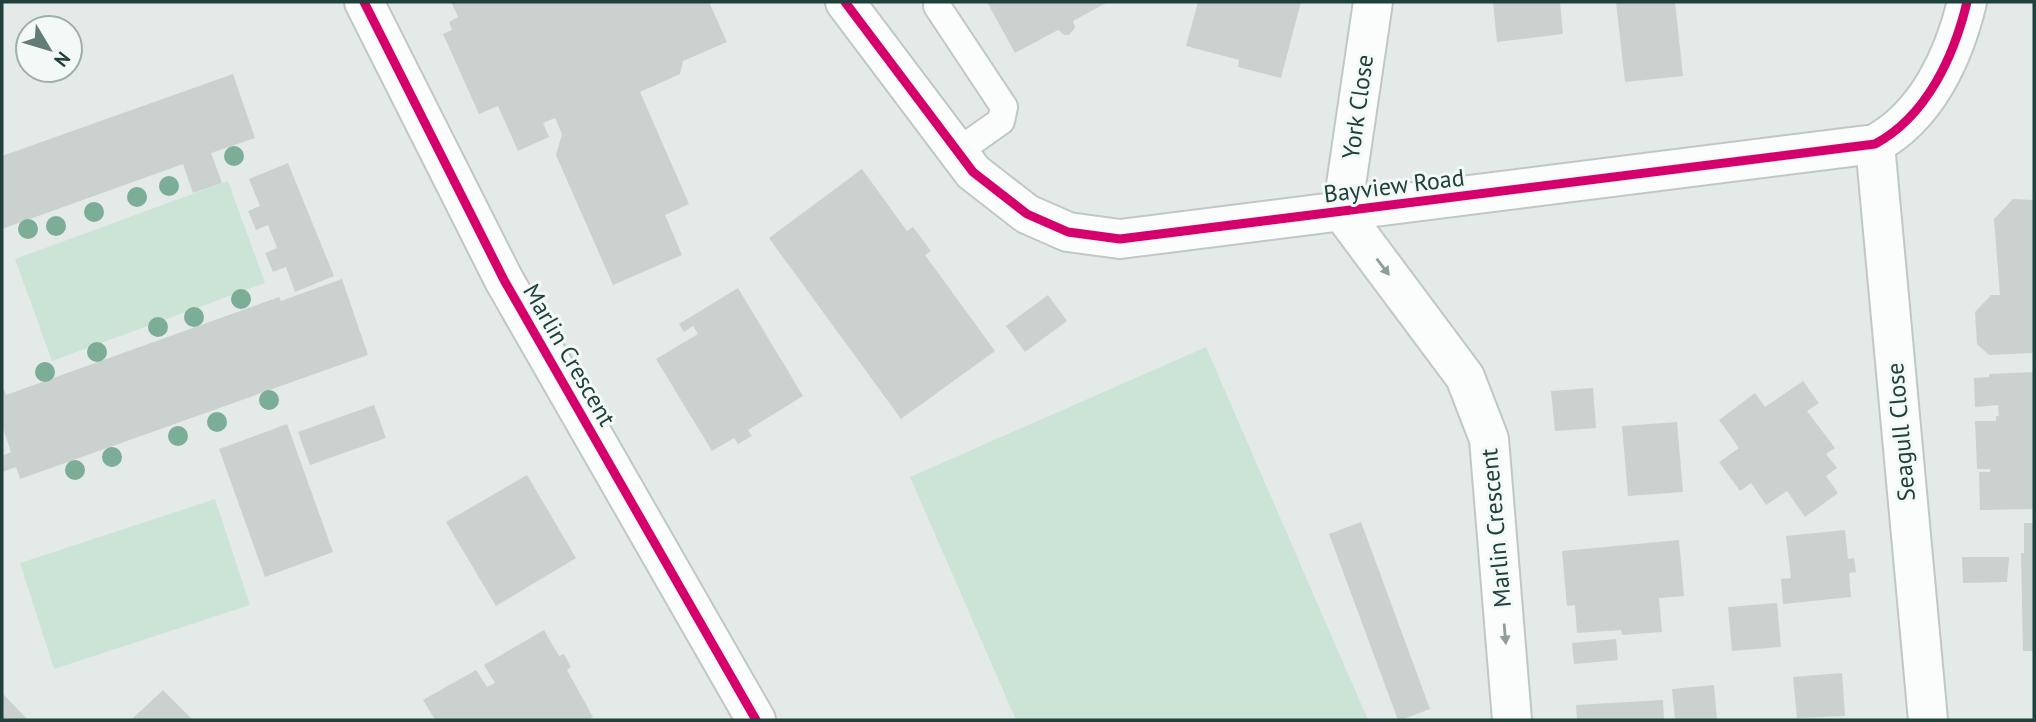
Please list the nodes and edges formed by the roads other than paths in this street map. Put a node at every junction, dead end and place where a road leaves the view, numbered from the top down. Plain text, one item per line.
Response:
1 (364, 2) edge
2 (845, 2) edge
3 (1373, 2) edge
4 (1967, 2) edge
5 (937, 6) dead end
6 (1875, 144) junction
7 (957, 152) junction
8 (1342, 212) junction
9 (755, 720) edge
10 (1512, 720) edge
11 (1928, 720) edge

1 - 9 street, Marlin Crescent
2 - 7 street, Bayview Road
3 - 8 street, York Close
4 - 6 street, Bayview Road
5 - 7 lane
6 - 8 street, Bayview Road
6 - 11 street, Seagull Close
7 - 8 street, Bayview Road
8 -> 10 street, Marlin Crescent

